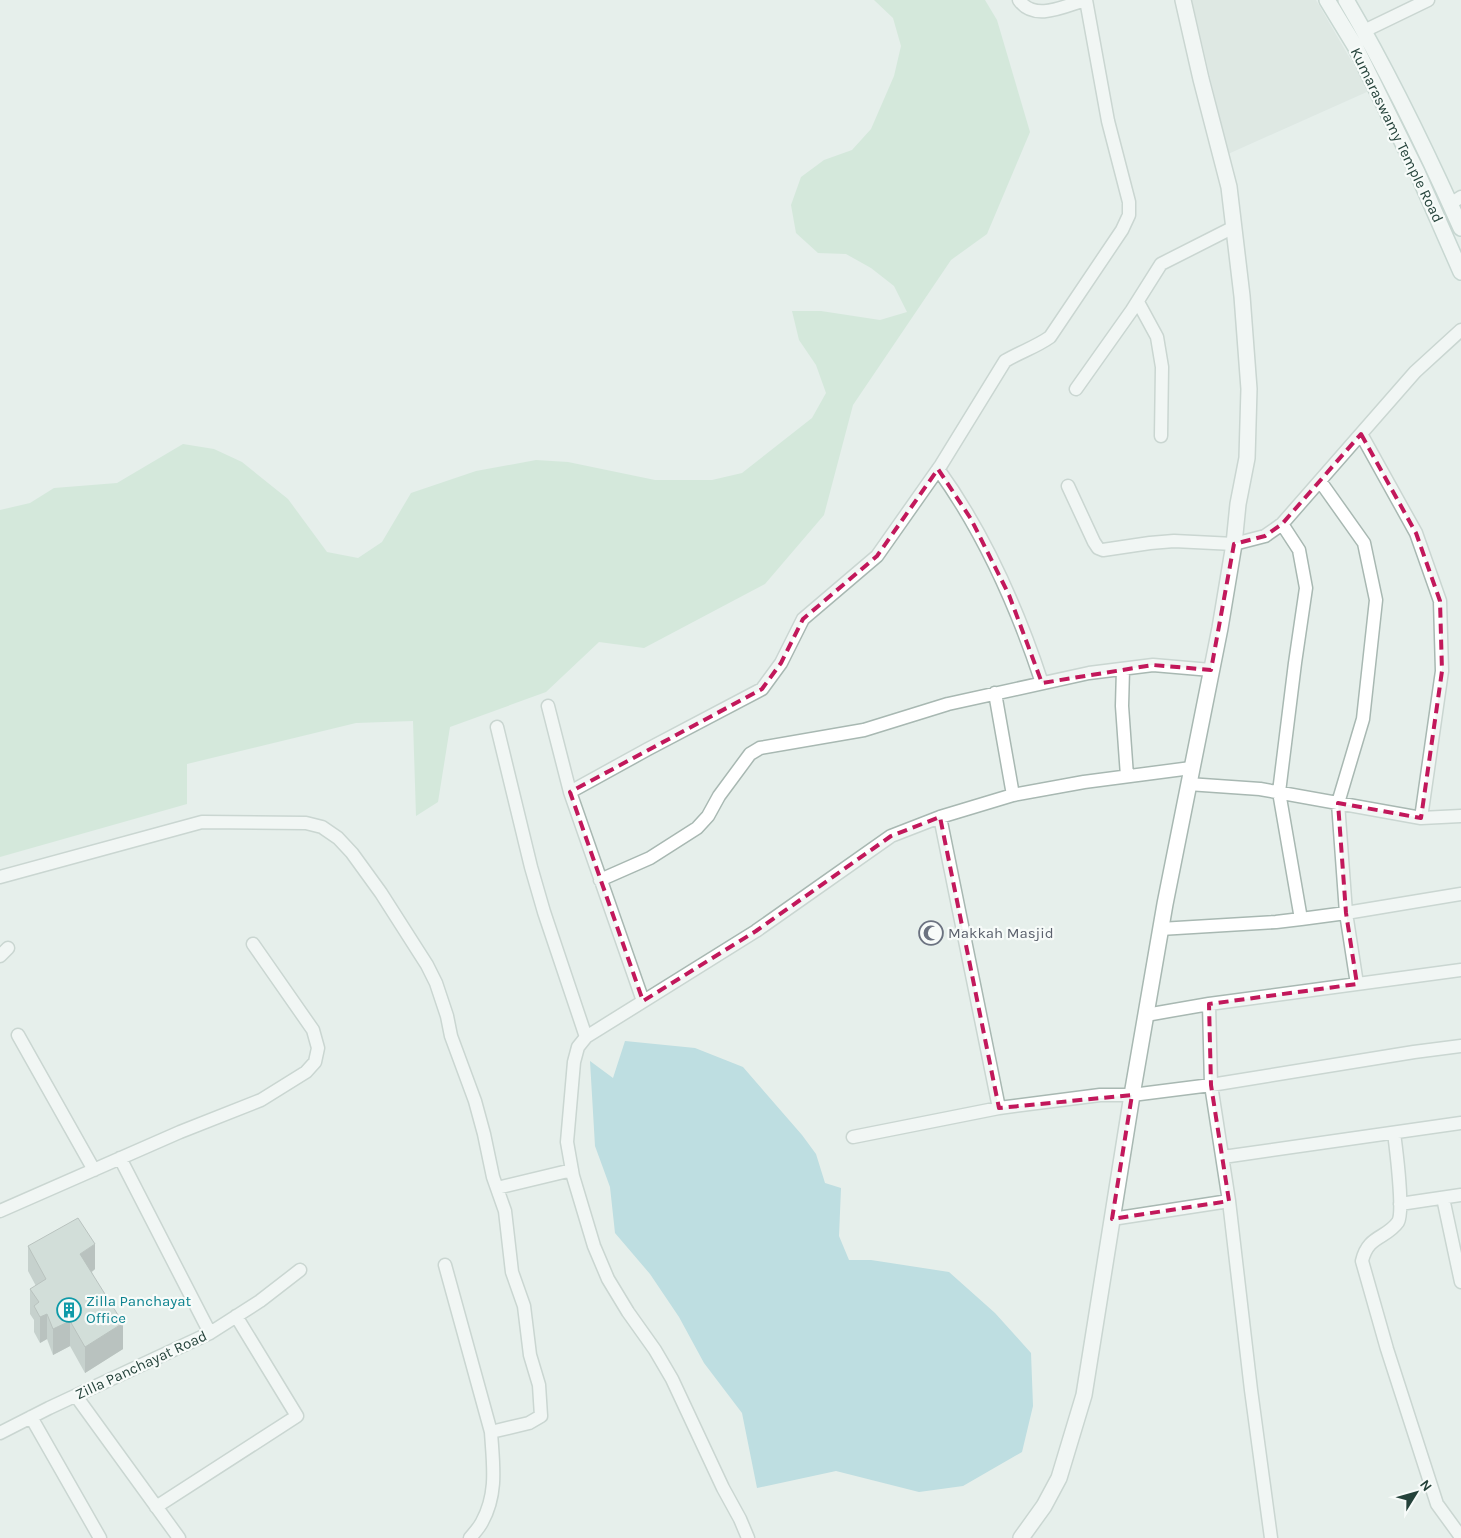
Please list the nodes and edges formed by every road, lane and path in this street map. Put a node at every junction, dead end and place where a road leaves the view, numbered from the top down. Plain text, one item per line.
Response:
1 (1019, 0) edge
2 (1085, 0) edge
3 (1183, 0) edge
4 (1327, 0) edge
5 (1346, 0) edge
6 (1428, 0) edge
7 (1364, 31) junction
8 (1456, 200) edge
9 (1234, 227) junction
10 (1461, 228) edge
11 (1461, 272) edge
12 (1138, 302) junction
13 (1461, 330) edge
14 (1076, 389) dead end
15 (1361, 434) junction
16 (1161, 436) dead end
17 (938, 469) junction
18 (1320, 481) junction
19 (1068, 486) dead end
20 (1282, 524) junction
21 (1234, 544) junction
22 (1123, 669) junction
23 (1211, 670) junction
24 (1042, 683) junction
25 (995, 694) junction
26 (548, 706) dead end
27 (497, 727) dead end
28 (1191, 768) junction
29 (1127, 776) junction
30 (1188, 784) junction
31 (570, 792) junction
32 (1279, 792) junction
33 (1013, 795) junction
34 (1338, 803) junction
35 (1461, 816) edge
36 (940, 817) junction
37 (1421, 818) junction
38 (0, 877) edge
39 (600, 880) junction
40 (1461, 894) edge
41 (1346, 913) junction
42 (1301, 919) junction
43 (1160, 929) junction
44 (253, 944) dead end
45 (1461, 970) edge
46 (1357, 984) junction
47 (643, 1001) junction
48 (1209, 1004) junction
49 (1146, 1015) junction
50 (18, 1035) dead end
51 (586, 1036) junction
52 (1461, 1046) edge
53 (1211, 1085) junction
54 (1132, 1095) junction
55 (999, 1108) junction
56 (1461, 1123) edge
57 (1394, 1133) junction
58 (853, 1137) dead end
59 (120, 1158) junction
60 (1222, 1158) junction
61 (94, 1170) junction
62 (572, 1170) junction
63 (496, 1188) junction
64 (1461, 1195) edge
65 (1443, 1198) junction
66 (1229, 1201) junction
67 (1400, 1204) junction
68 (0, 1211) edge
69 (1112, 1220) junction
70 (445, 1265) dead end
71 (300, 1270) dead end
72 (1461, 1282) edge
73 (236, 1316) junction
74 (210, 1333) junction
75 (76, 1396) junction
76 (30, 1417) junction
77 (491, 1432) junction
78 (0, 1433) edge
79 (156, 1507) junction
80 (1461, 1537) edge
81 (100, 1538) edge
82 (179, 1538) edge
83 (470, 1538) edge
84 (748, 1538) edge
85 (1021, 1538) edge
86 (1271, 1538) edge

1 - 2 street
2 - 17 street
3 - 9 street
4 - 11 street, Kumaraswamy Temple Road
5 - 7 street, Kumaraswamy Temple Road
6 - 7 street
7 - 8 street, Kumaraswamy Temple Road
8 - 10 street, Kumaraswamy Temple Road
9 - 12 street
9 - 21 street
12 - 14 street
12 - 16 street
13 - 15 street
15 - 18 street
15 - 37 street
17 - 24 street
17 - 31 street
18 - 20 street
18 - 34 street
19 - 21 street
20 - 21 street
20 - 32 street
21 - 23 street
22 - 23 street
22 - 24 street
22 - 29 street
23 - 28 street
24 - 25 street
25 - 33 street
25 - 39 street
26 - 31 street
27 - 51 street
28 - 29 street
28 - 30 street
29 - 33 street
30 - 32 street
30 - 43 street
31 - 39 street
32 - 34 street
32 - 42 street
33 - 36 street
34 - 37 street
34 - 41 street
35 - 37 street
36 - 47 street
36 - 55 street
38 - 63 street
39 - 47 street
40 - 41 street
41 - 42 street
41 - 46 street
42 - 43 street
43 - 49 street
44 - 59 street
45 - 46 street
46 - 48 street
47 - 51 street
48 - 49 street
48 - 53 street
49 - 54 street
50 - 61 street
51 - 62 street
52 - 53 street
53 - 54 street
53 - 60 street
54 - 55 street
54 - 69 street
55 - 58 street
56 - 57 street
57 - 60 street
57 - 67 street
59 - 61 street
59 - 74 street
60 - 66 street
61 - 68 street
62 - 63 street
62 - 84 street
63 - 77 street
64 - 65 street
65 - 67 street
65 - 72 street
66 - 69 street
66 - 86 street
67 - 80 street
69 - 85 street
70 - 77 street
71 - 73 street, Zilla Panchayat Road
73 - 74 street, Zilla Panchayat Road
73 - 79 street
74 - 75 street, Zilla Panchayat Road
75 - 76 street, Zilla Panchayat Road
75 - 79 street
76 - 78 street, Zilla Panchayat Road
76 - 81 street
77 - 83 street
79 - 82 street

